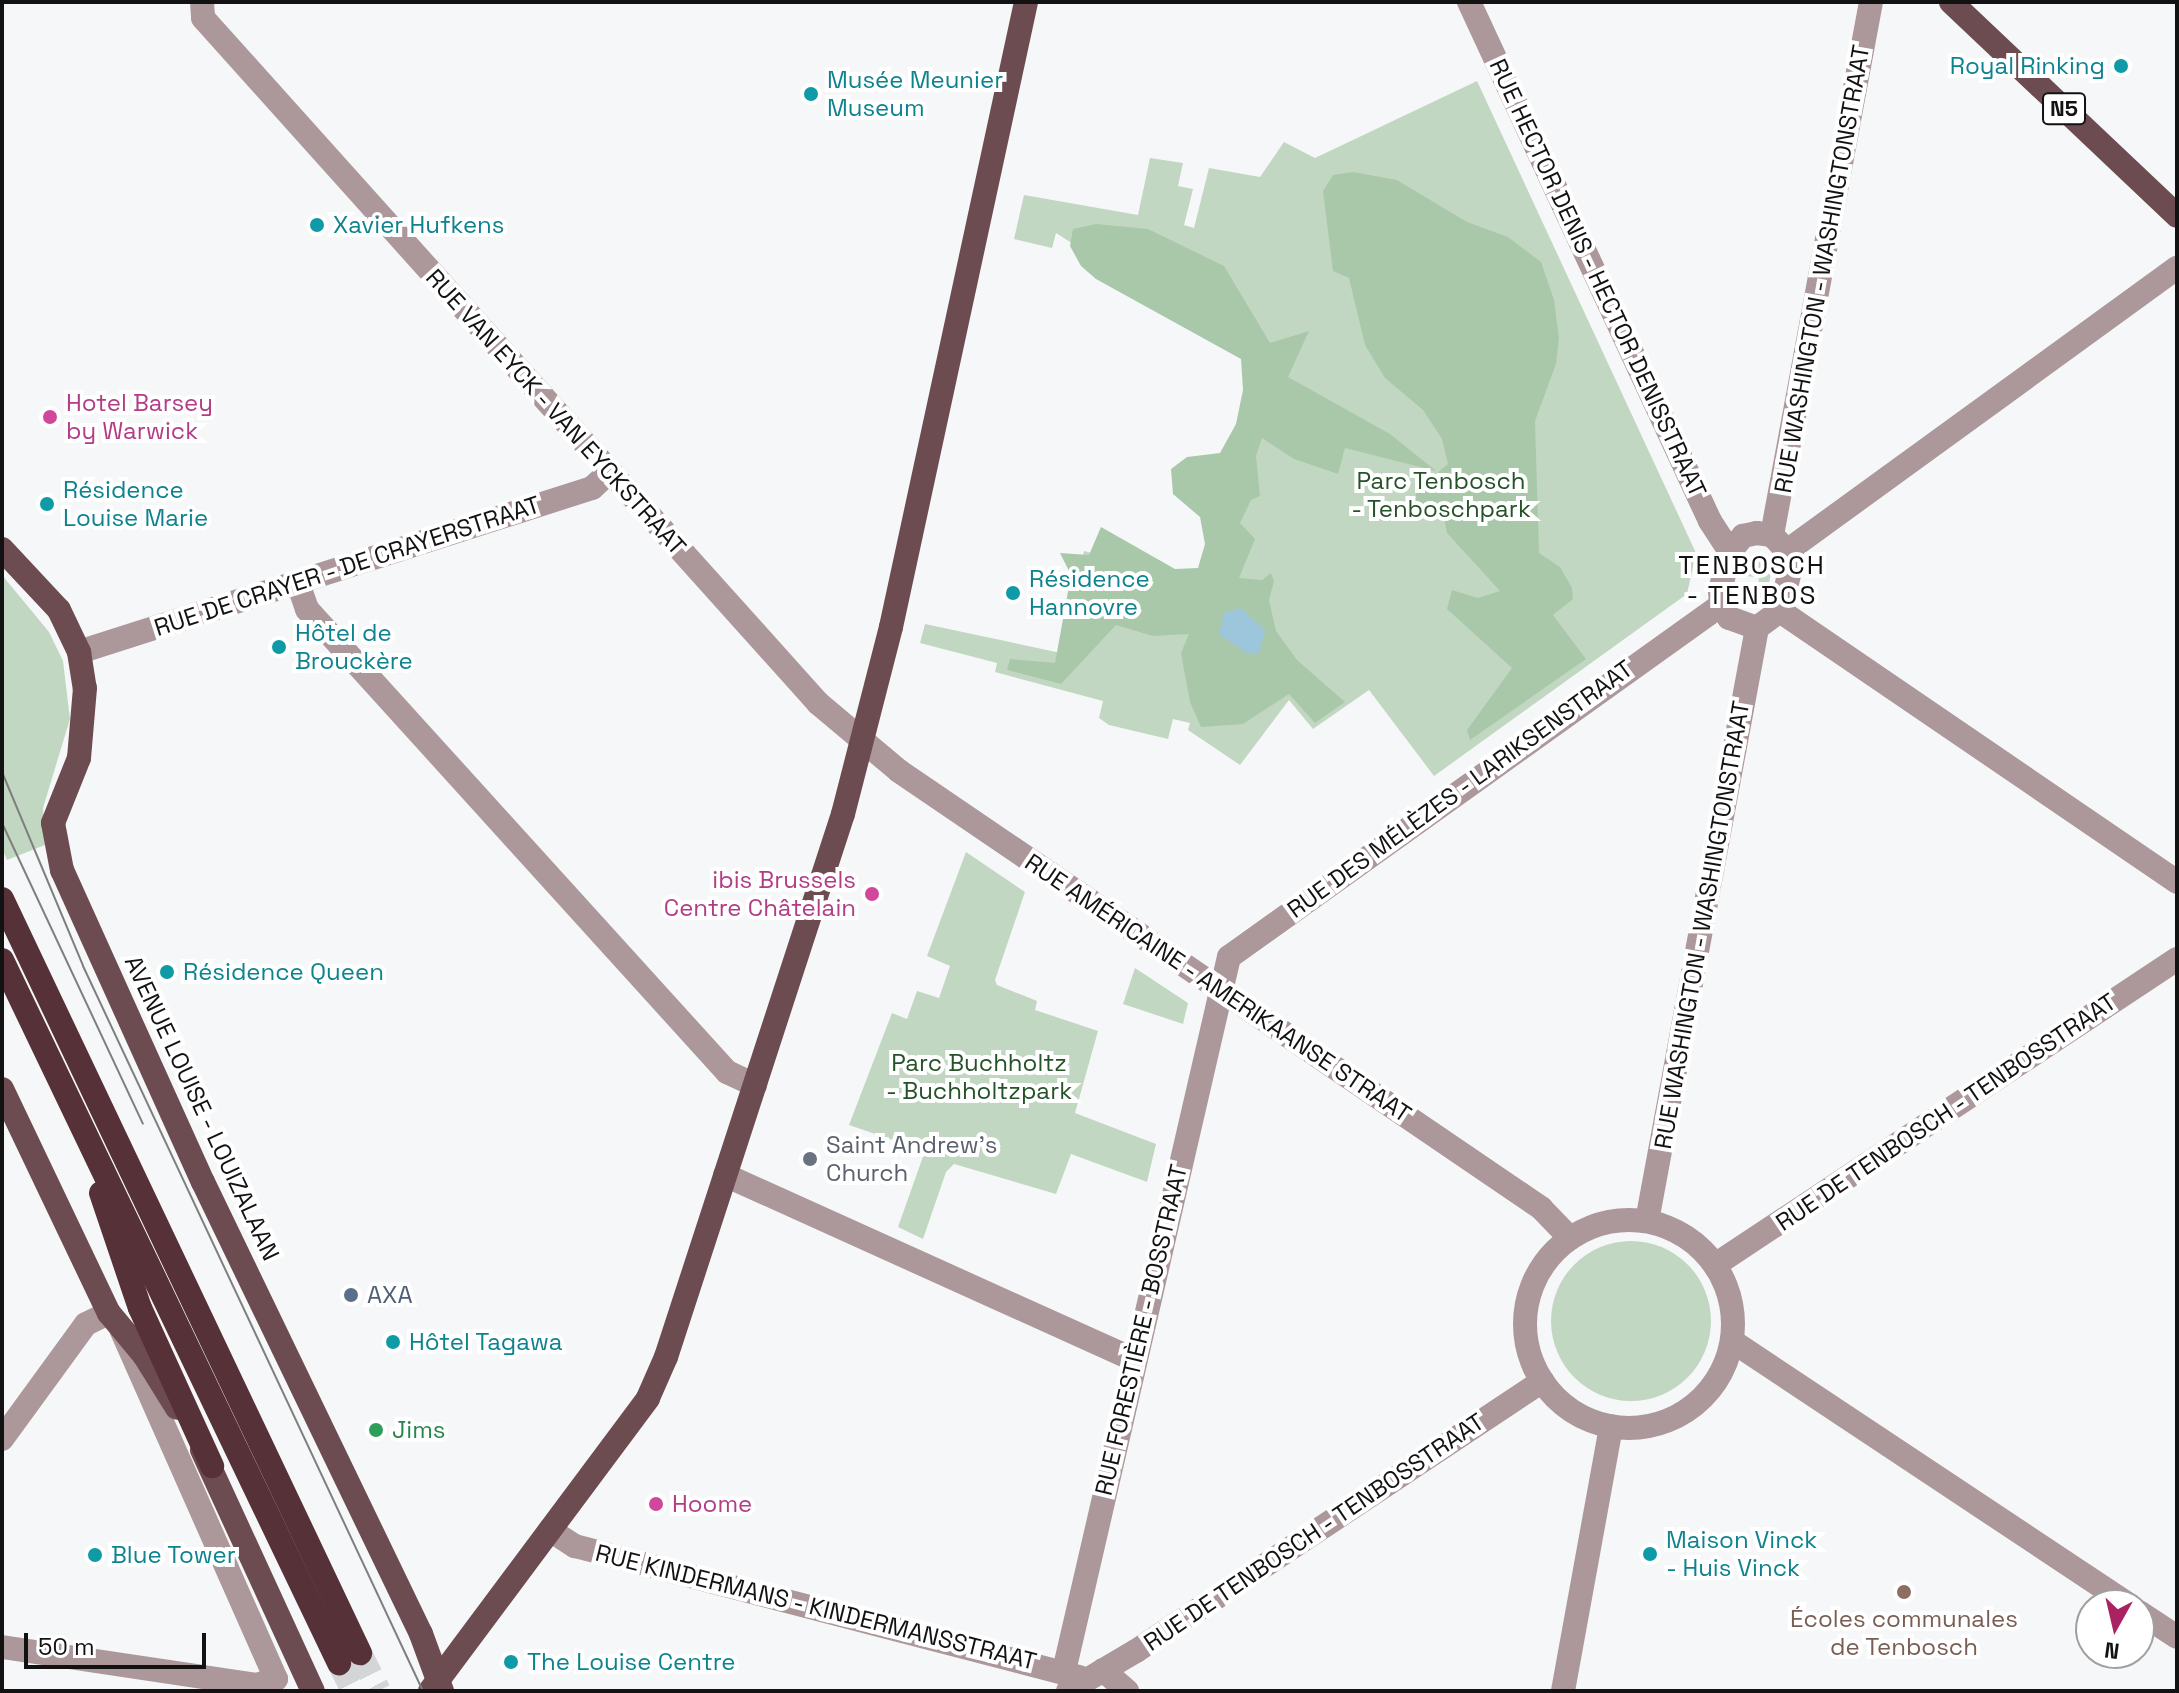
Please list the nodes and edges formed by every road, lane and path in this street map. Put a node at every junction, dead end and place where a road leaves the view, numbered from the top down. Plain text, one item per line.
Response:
1 (202, 2) edge
2 (1026, 2) edge
3 (1469, 2) edge
4 (1871, 2) edge
5 (1951, 2) edge
6 (2177, 216) edge
7 (2177, 268) edge
8 (610, 472) junction
9 (1780, 543) junction
10 (2, 549) edge
11 (1730, 552) junction
12 (298, 583) junction
13 (1721, 605) junction
14 (1780, 611) junction
15 (1757, 628) junction
16 (79, 652) junction
17 (862, 740) junction
18 (2177, 882) edge
19 (2, 899) edge
20 (2177, 959) edge
21 (2, 960) edge
22 (1219, 988) junction
23 (57, 1070) junction
24 (755, 1085) junction
25 (2, 1089) edge
26 (725, 1175) junction
27 (1647, 1221) junction
28 (1570, 1238) junction
29 (1715, 1265) junction
30 (115, 1322) junction
31 (1732, 1341) junction
32 (1134, 1360) junction
33 (1542, 1381) junction
34 (1611, 1426) junction
35 (2, 1439) edge
36 (212, 1466) junction
37 (550, 1530) junction
38 (2105, 1589) edge
39 (2155, 1623) edge
40 (2177, 1637) edge
41 (2, 1647) edge
42 (1080, 1678) edge
43 (436, 1687) edge
44 (313, 1691) edge
45 (1127, 1691) edge
46 (1563, 1691) edge

1 - 8 street, RUE VAN EYCK - VAN EYCKSTRAAT
2 - 17 main road
3 - 11 street, RUE HECTOR DENIS - HECTOR DENISSTRAAT
4 - 9 street, RUE WASHINGTON - WASHINGTONSTRAAT
5 - 6 main road, N5
7 - 9 street
8 - 12 street, RUE DE CRAYER - DE CRAYERSTRAAT
8 - 17 street, RUE VAN EYCK - VAN EYCKSTRAAT
9 - 11 street
9 - 14 street
10 - 16 main road, AVENUE LOUISE - LOUIZALAAN
11 - 13 street
12 - 16 street, RUE DE CRAYER - DE CRAYERSTRAAT
12 - 24 street
13 - 15 street
13 - 22 street, RUE DES MÉLÈZES - LARIKSENSTRAAT
14 - 15 street
14 - 18 street
15 - 27 street, RUE WASHINGTON - WASHINGTONSTRAAT
16 - 43 main road, AVENUE LOUISE - LOUIZALAAN
17 - 22 street, RUE AMÉRICAINE - AMERIKAANSE STRAAT
17 - 24 main road
19 - 23 highway
20 - 29 street, RUE DE TENBOSCH - TENBOSSTRAAT
21 - 23 highway
22 - 28 street, RUE AMÉRICAINE - AMERIKAANSE STRAAT
22 - 32 street, RUE FORESTIÈRE - BOSSTRAAT
23 - 36 highway
24 - 26 main road
25 - 30 main road
26 - 32 street
26 - 37 main road
27 - 28 street
27 - 29 street
28 - 33 street
29 - 31 street
30 - 35 street
30 - 36 main road
30 - 41 street
31 - 34 street
31 - 38 street
32 - 42 street, RUE FORESTIÈRE - BOSSTRAAT
33 - 34 street
33 - 42 street, RUE DE TENBOSCH - TENBOSSTRAAT
34 - 46 street
36 - 44 main road
37 - 42 street, RUE KINDERMANS - KINDERMANSSTRAAT
37 - 43 main road
39 - 40 street
42 - 45 street

